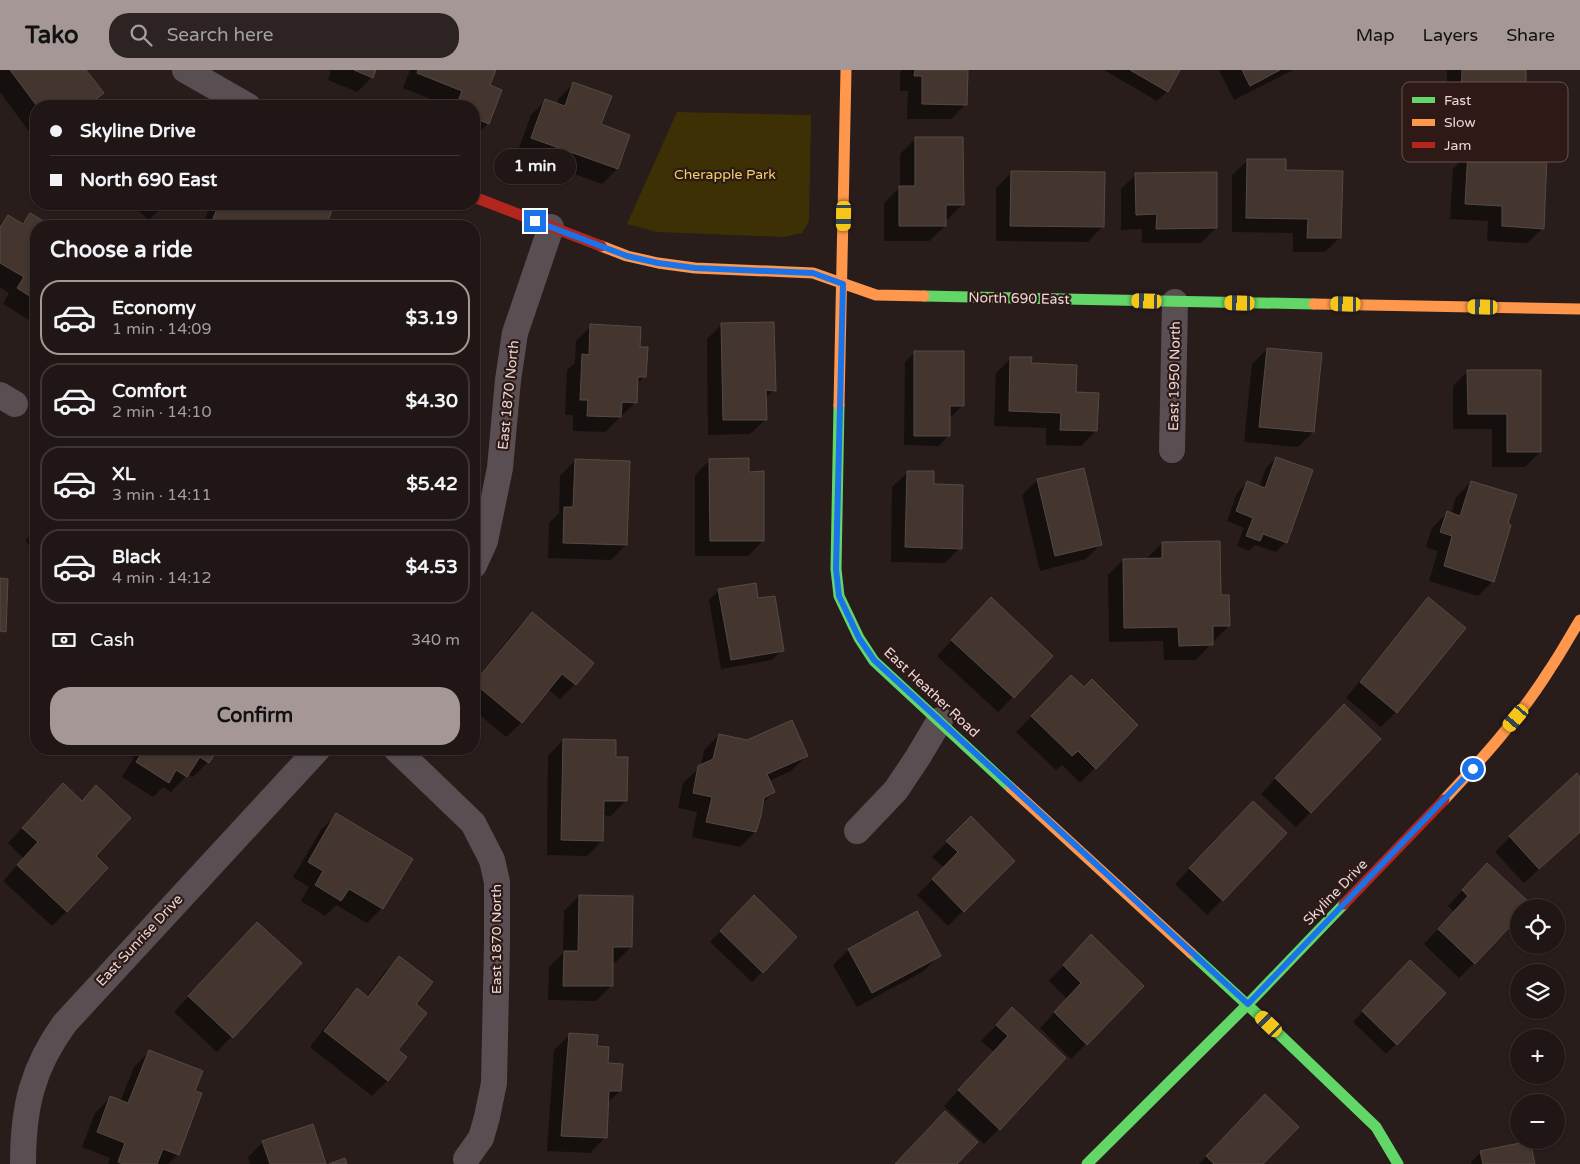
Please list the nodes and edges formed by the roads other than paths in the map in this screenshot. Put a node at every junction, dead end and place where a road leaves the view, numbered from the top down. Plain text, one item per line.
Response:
1 (185, 70) edge
2 (846, 70) edge
3 (238, 100) edge
4 (480, 199) edge
5 (550, 227) junction
6 (843, 284) junction
7 (1176, 302) junction
8 (1580, 309) edge
9 (1172, 450) dead end
10 (480, 551) edge
11 (1580, 620) edge
12 (940, 720) junction
13 (312, 755) edge
14 (402, 755) edge
15 (858, 831) dead end
16 (1248, 1004) junction
17 (466, 1159) dead end
18 (23, 1164) edge
19 (1087, 1164) edge
20 (1398, 1164) edge

1 - 3 street
2 - 6 street, East Heather Road
4 - 5 street, North 690 East
5 - 6 street, North 690 East
5 - 10 street, East 1870 North
6 - 7 street, North 690 East
6 - 12 street, East Heather Road
7 - 8 street, North 690 East
7 - 9 street, East 1950 North
11 - 16 street, Skyline Drive
12 - 15 street
12 - 16 street, East Heather Road
13 - 18 street, East Sunrise Drive
14 - 17 street, East 1870 North
16 - 19 street, Skyline Drive
16 - 20 street, East Heather Road

